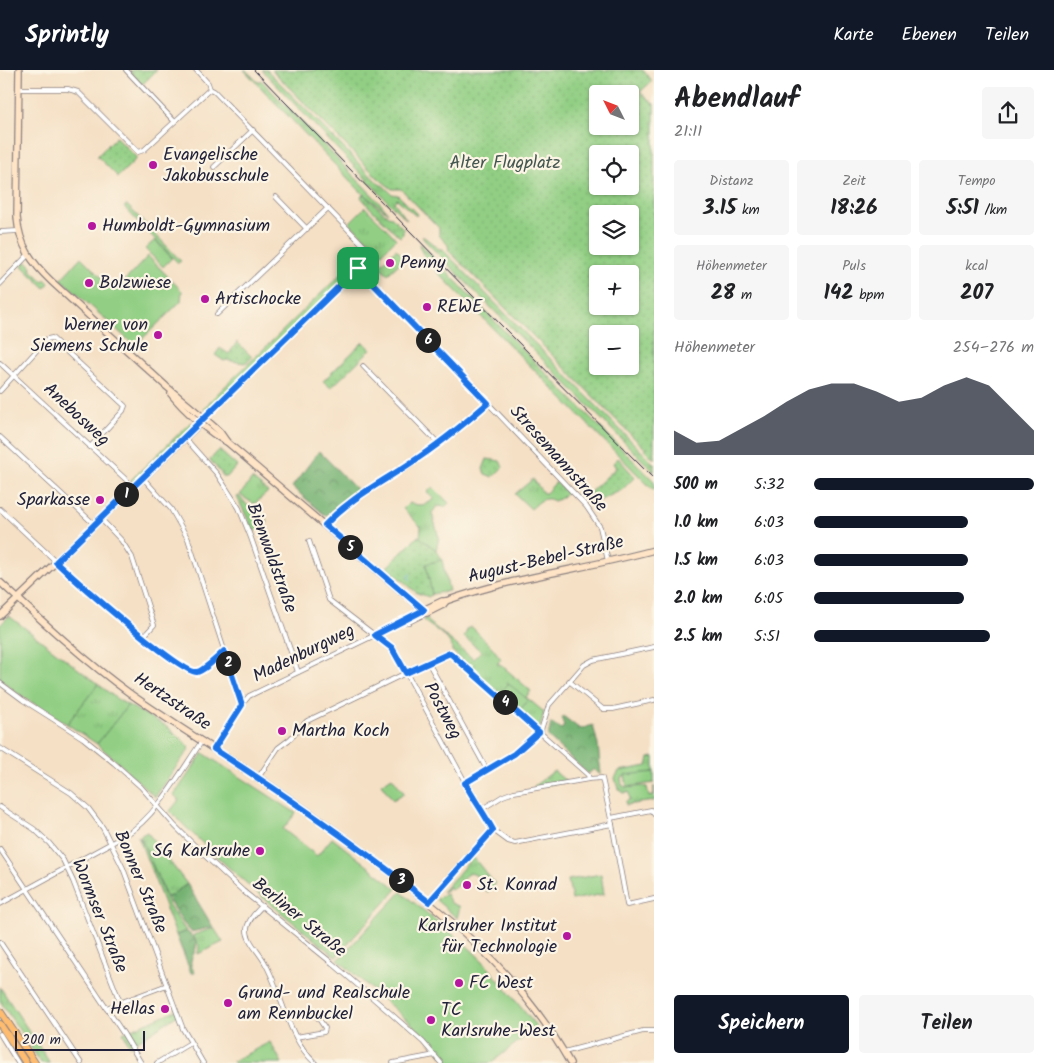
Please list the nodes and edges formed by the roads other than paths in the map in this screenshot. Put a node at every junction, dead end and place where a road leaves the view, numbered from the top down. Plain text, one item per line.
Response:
1 (19, 70) edge
2 (126, 70) edge
3 (196, 70) edge
4 (18, 89) junction
5 (210, 89) junction
6 (174, 121) junction
7 (252, 130) junction
8 (214, 167) dead end
9 (276, 197) dead end
10 (328, 208) junction
11 (307, 228) junction
12 (18, 231) junction
13 (0, 232) edge
14 (28, 256) junction
15 (358, 268) junction
16 (0, 284) edge
17 (217, 314) dead end
18 (0, 363) edge
19 (363, 366) dead end
20 (14, 376) junction
21 (0, 390) edge
22 (488, 403) junction
23 (202, 420) junction
24 (0, 437) edge
25 (185, 438) junction
26 (439, 444) junction
27 (90, 446) junction
28 (142, 478) junction
29 (134, 487) junction
30 (0, 510) edge
31 (101, 519) junction
32 (95, 525) junction
33 (325, 525) junction
34 (309, 541) dead end
35 (654, 550) edge
36 (608, 561) junction
37 (56, 562) junction
38 (0, 582) edge
39 (18, 599) junction
40 (425, 611) junction
41 (0, 616) edge
42 (375, 635) junction
43 (143, 637) junction
44 (654, 647) edge
45 (224, 651) junction
46 (428, 662) junction
47 (298, 672) junction
48 (406, 673) junction
49 (569, 681) junction
50 (0, 683) edge
51 (654, 700) edge
52 (242, 705) junction
53 (540, 733) junction
54 (202, 741) junction
55 (0, 748) edge
56 (214, 749) junction
57 (487, 770) junction
58 (258, 778) junction
59 (589, 779) junction
60 (465, 783) junction
61 (158, 805) junction
62 (0, 808) edge
63 (482, 808) junction
64 (654, 814) edge
65 (611, 818) junction
66 (612, 824) junction
67 (493, 830) junction
68 (112, 843) junction
69 (0, 849) edge
70 (67, 867) junction
71 (27, 889) junction
72 (654, 899) edge
73 (429, 902) junction
74 (0, 904) edge
75 (262, 906) junction
76 (0, 942) edge
77 (167, 986) junction
78 (120, 1002) junction
79 (106, 1008) junction
80 (0, 1011) edge
81 (317, 1016) dead end
82 (0, 1024) edge
83 (654, 1031) edge
84 (0, 1034) edge
85 (296, 1037) junction
86 (190, 1043) junction
87 (564, 1052) junction
88 (435, 1055) junction
89 (567, 1061) edge
90 (159, 1062) edge
91 (18, 1063) edge
92 (26, 1063) edge
93 (35, 1063) edge
94 (81, 1063) edge
95 (141, 1063) edge
96 (203, 1063) edge
97 (316, 1063) edge
98 (393, 1063) edge
99 (441, 1063) edge

1 - 4 street
2 - 6 street
3 - 5 street
4 - 6 street
4 - 12 street
5 - 6 street
5 - 7 street
7 - 8 street
7 - 10 street
9 - 11 street
10 - 11 street
10 - 15 street
11 - 17 street
12 - 13 street
12 - 14 street
14 - 16 street
14 - 23 street
15 - 22 street
15 - 23 street
18 - 20 street, Anebosweg
19 - 26 street
20 - 21 street
20 - 27 street, Anebosweg
20 - 27 street
22 - 26 street, Stresemannstraße
22 - 36 street, Stresemannstraße
23 - 25 street
23 - 33 street
24 - 32 street
25 - 28 street
25 - 47 street, Bienwaldstraße
26 - 33 street, Stresemannstraße
27 - 29 street, Anebosweg
28 - 29 street
28 - 45 street
29 - 31 street
30 - 37 street
31 - 32 street
31 - 43 street
32 - 37 street
33 - 40 street
34 - 42 street, Postweg
35 - 36 street, August-Bebel-Straße
36 - 40 street, August-Bebel-Straße
37 - 39 street
37 - 43 street
38 - 39 street, Hertzstraße
39 - 41 street
39 - 54 street, Hertzstraße
40 - 42 street, Madenburgweg
42 - 47 street, Madenburgweg
42 - 48 street, Postweg
43 - 45 street
44 - 49 street
45 - 52 street
46 - 48 street
46 - 53 street
46 - 57 street
47 - 52 street, Madenburgweg
48 - 58 street
48 - 60 street, Postweg
49 - 51 street
49 - 53 street
50 - 61 street, Berliner Straße
52 - 56 street, Madenburgweg
53 - 57 street
53 - 59 street
54 - 56 street, Hertzstraße
54 - 61 street
55 - 68 street, Bonner Straße
56 - 58 street, Hertzstraße
57 - 60 street
58 - 73 street, Hertzstraße
59 - 63 street
59 - 65 street
60 - 63 street, Postweg
61 - 68 street
61 - 75 street, Berliner Straße
62 - 70 street, Wormser Straße
63 - 67 street, Postweg
64 - 65 street
65 - 66 street
66 - 67 street
66 - 72 street
67 - 73 street
68 - 70 street
68 - 77 street, Bonner Straße
69 - 71 street
70 - 71 street
70 - 78 street, Wormser Straße
71 - 74 street
71 - 79 street
73 - 87 street, Hertzstraße
75 - 85 street
75 - 88 street, Berliner Straße
76 - 94 street
77 - 78 street
77 - 86 street, Bonner Straße
78 - 79 street
79 - 95 street
80 - 93 main road
81 - 85 street
82 - 92 main road
83 - 87 street
84 - 91 street
85 - 97 street
86 - 90 street
86 - 96 street, Bonner Straße
87 - 89 street, Hertzstraße
88 - 98 street
88 - 99 street, Berliner Straße

